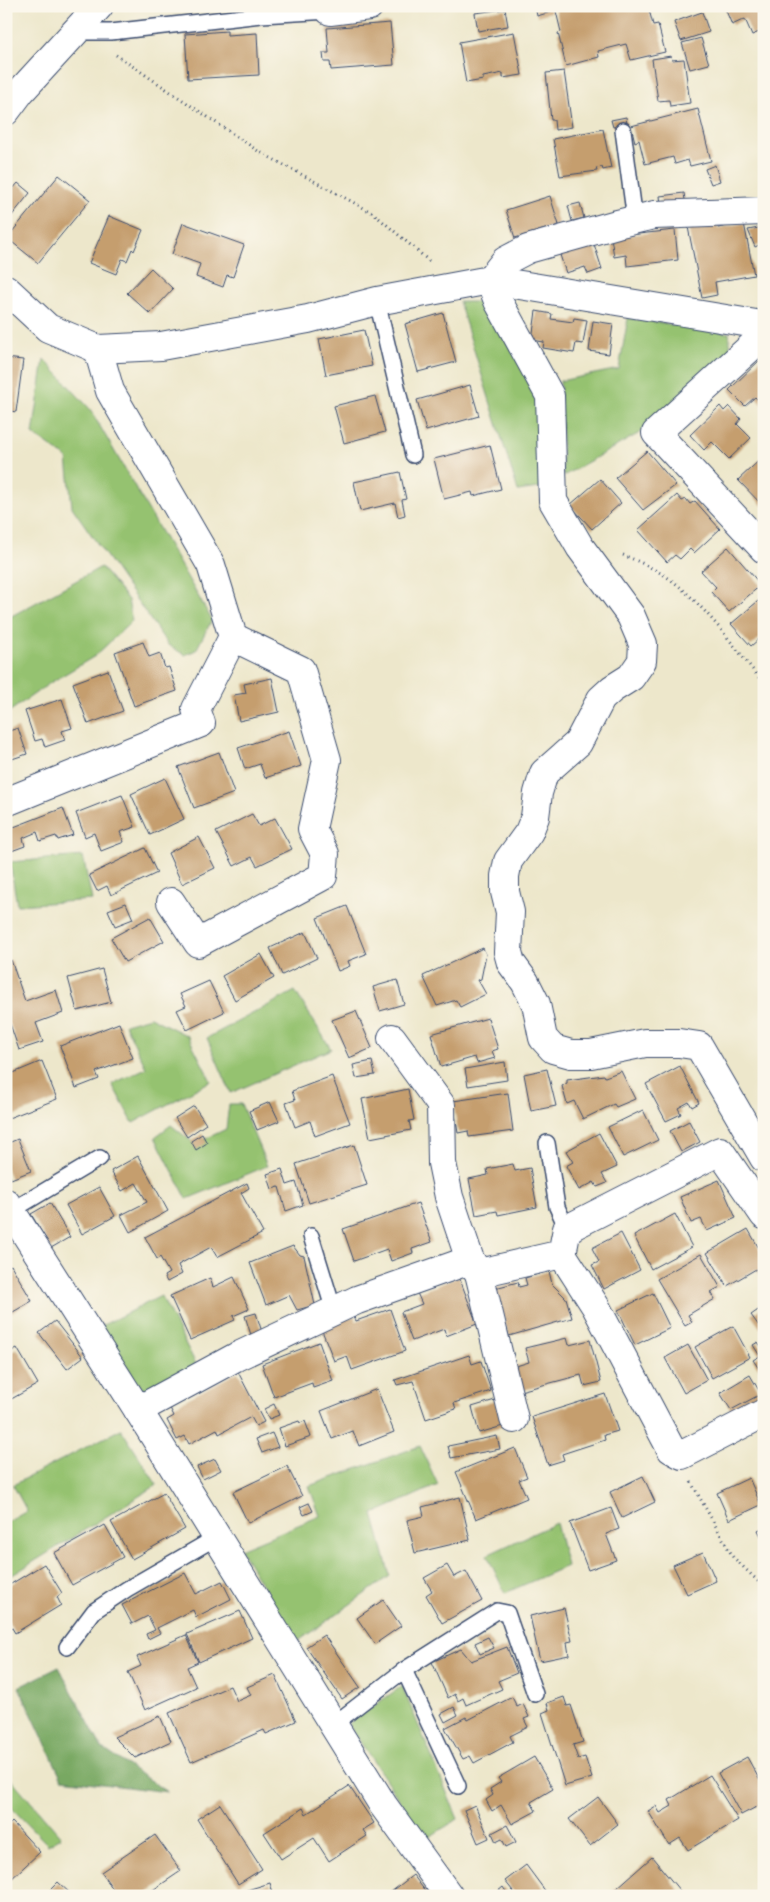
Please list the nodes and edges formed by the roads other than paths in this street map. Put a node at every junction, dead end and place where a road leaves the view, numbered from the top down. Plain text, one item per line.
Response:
1 (99, 6) edge
2 (369, 6) edge
3 (330, 11) joint
4 (76, 32) junction
5 (6, 111) edge
6 (623, 130) dead end
7 (764, 211) edge
8 (635, 220) junction
9 (490, 280) junction
10 (6, 289) edge
11 (377, 301) junction
12 (762, 326) edge
13 (98, 349) junction
14 (413, 455) dead end
15 (764, 548) edge
16 (233, 637) junction
17 (6, 802) edge
18 (171, 902) dead end
19 (392, 1038) dead end
20 (547, 1142) dead end
21 (100, 1158) dead end
22 (764, 1158) edge
23 (9, 1207) edge
24 (764, 1214) edge
25 (311, 1236) dead end
26 (565, 1242) junction
27 (474, 1266) junction
28 (334, 1311) junction
29 (138, 1410) junction
30 (764, 1413) edge
31 (514, 1419) dead end
32 (217, 1537) junction
33 (67, 1647) dead end
34 (404, 1670) junction
35 (535, 1694) dead end
36 (333, 1725) junction
37 (458, 1786) dead end
38 (449, 1896) edge

1 - 4 street
2 - 3 street
3 - 4 lane
4 - 5 street
6 - 8 lane
7 - 8 street
8 - 9 street
9 - 11 street
9 - 12 street
9 - 22 street
10 - 13 street
11 - 13 street
11 - 14 lane
12 - 15 street
13 - 16 street
16 - 17 street
16 - 18 street
19 - 27 street
20 - 26 lane
21 - 23 lane
23 - 29 street
24 - 26 street
25 - 28 lane
26 - 27 street
26 - 30 street
27 - 28 street
27 - 31 street
28 - 29 street
29 - 32 street
32 - 33 lane
32 - 36 street
34 - 35 lane
34 - 36 lane
34 - 37 lane
36 - 38 street

